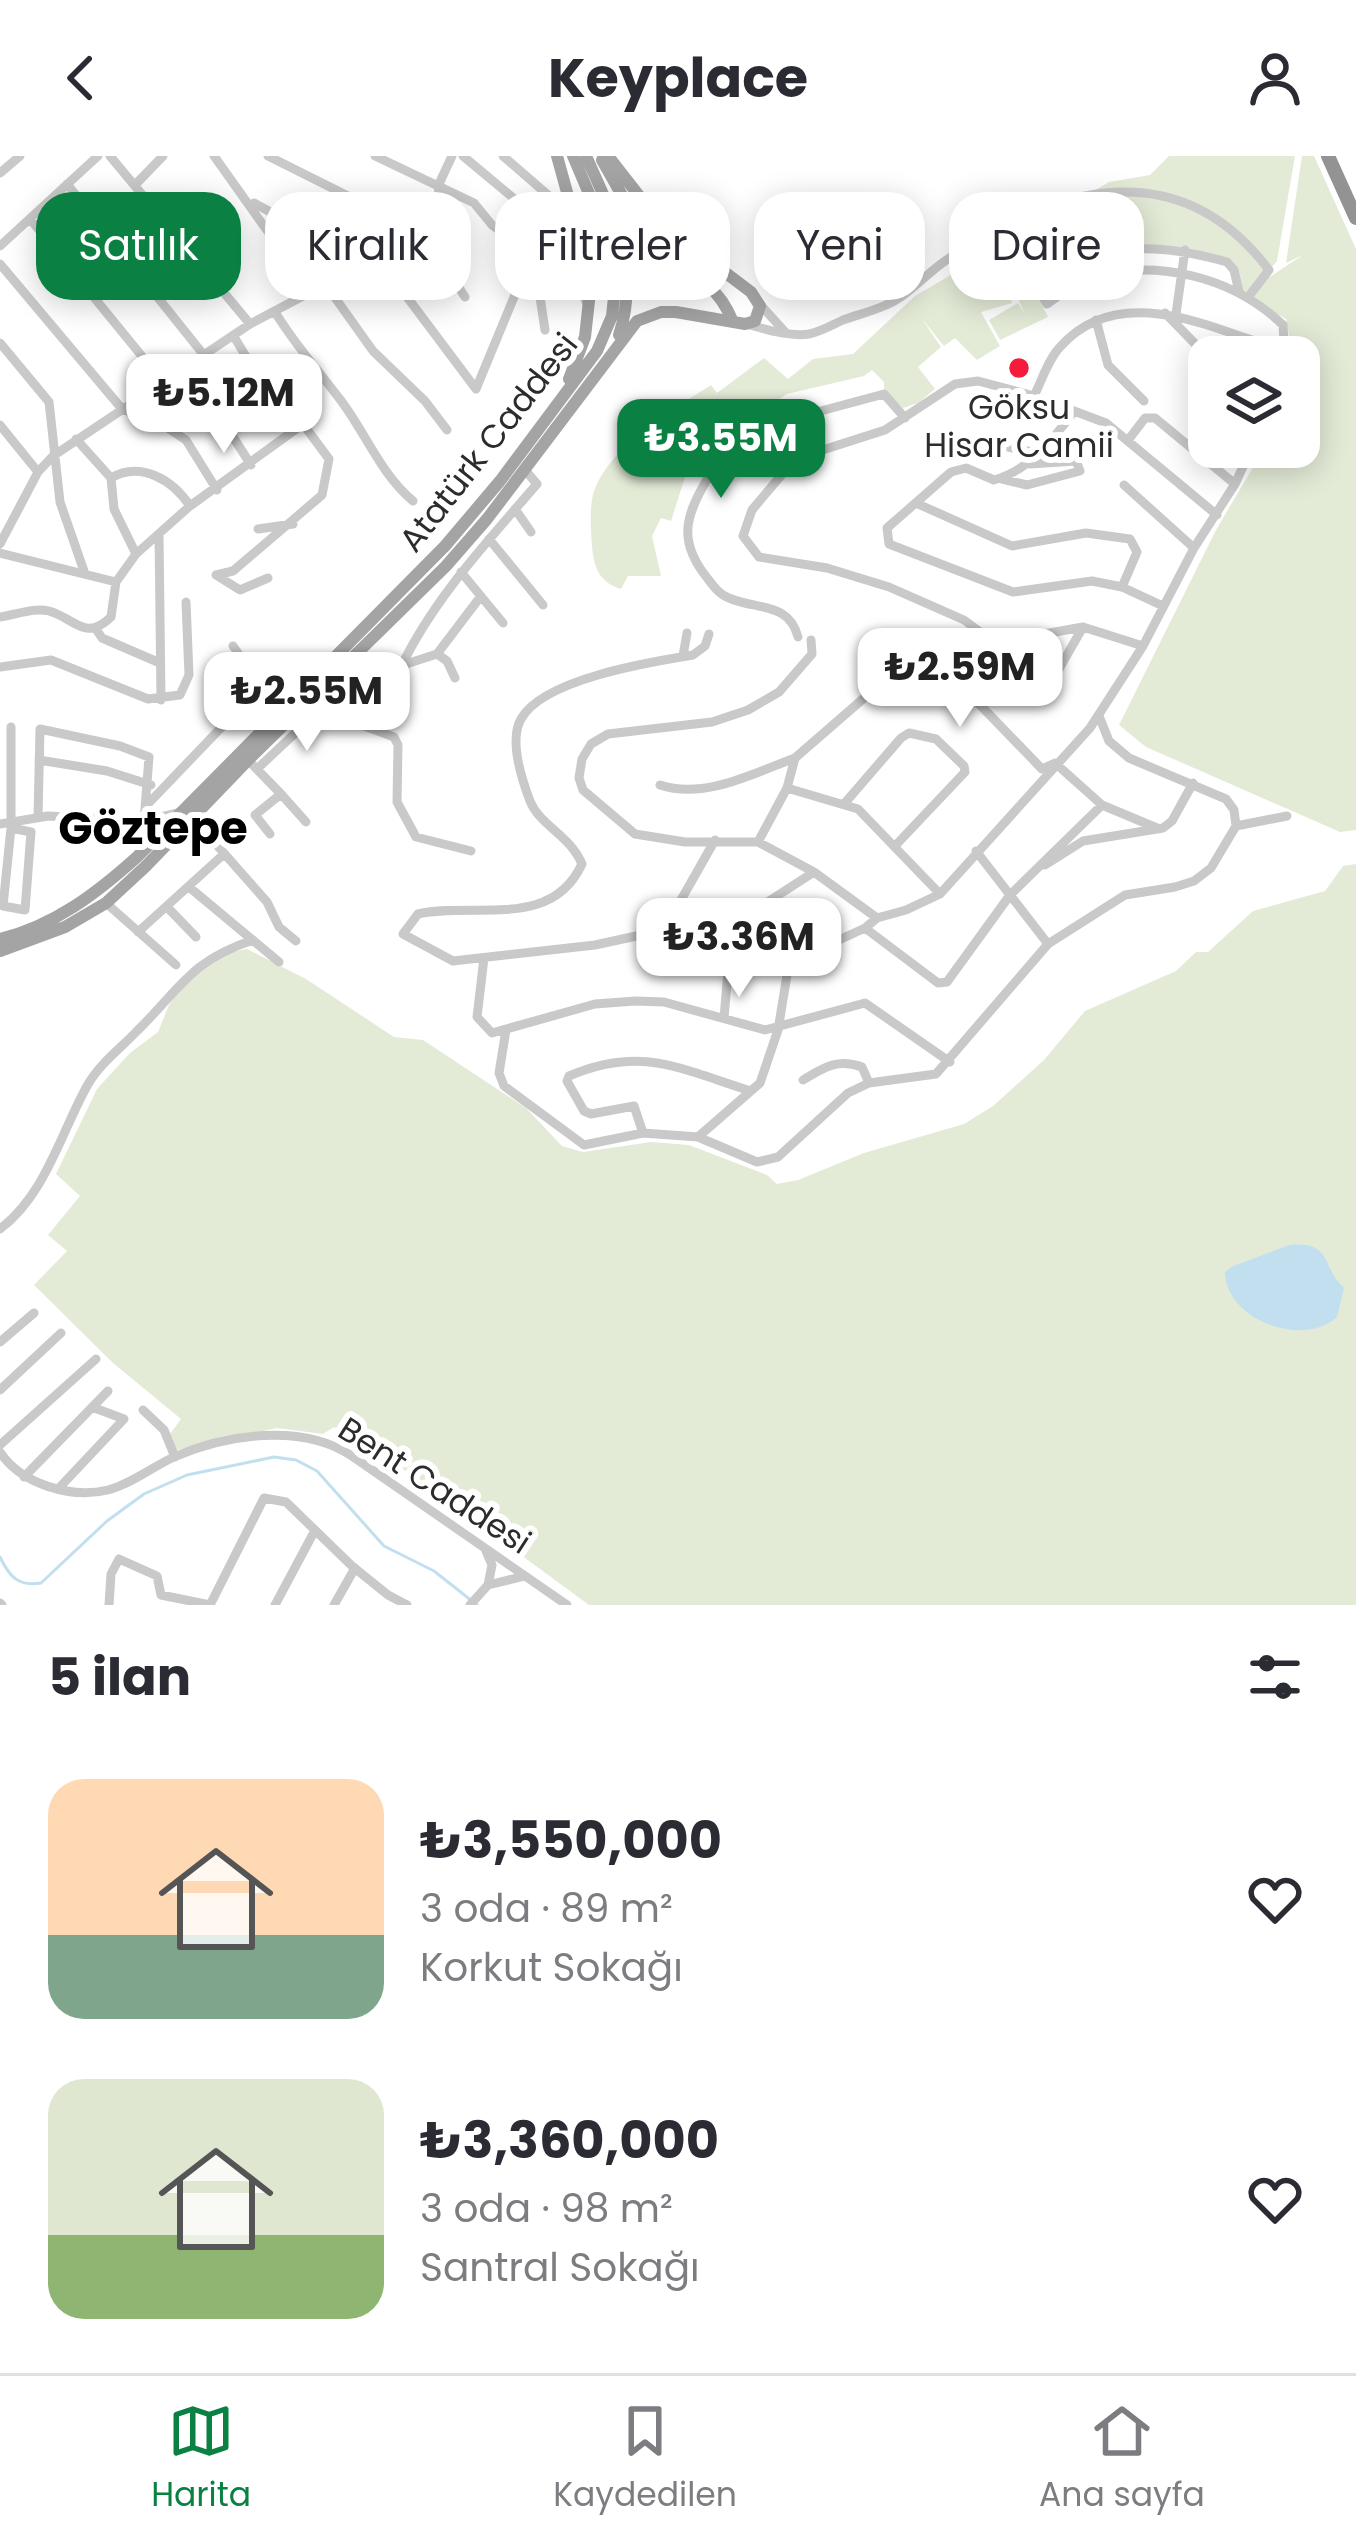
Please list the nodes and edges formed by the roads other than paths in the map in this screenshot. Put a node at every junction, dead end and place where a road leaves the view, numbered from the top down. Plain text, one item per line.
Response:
1 (20, 156) edge
2 (98, 156) edge
3 (110, 156) edge
4 (163, 156) edge
5 (214, 156) edge
6 (268, 156) edge
7 (375, 156) edge
8 (452, 156) edge
9 (463, 156) edge
10 (503, 156) edge
11 (557, 156) edge
12 (573, 156) edge
13 (586, 156) edge
14 (604, 156) edge
15 (1328, 156) edge
16 (0, 173) edge
17 (68, 184) junction
18 (135, 185) junction
19 (438, 186) junction
20 (1066, 186) dead end
21 (340, 192) edge
22 (439, 192) edge
23 (506, 192) edge
24 (544, 192) edge
25 (567, 192) edge
26 (622, 192) edge
27 (247, 197) junction
28 (265, 210) edge
29 (1356, 218) edge
30 (30, 219) junction
31 (265, 226) edge
32 (1245, 227) dead end
33 (495, 228) edge
34 (0, 246) edge
35 (1185, 250) junction
36 (1144, 251) edge
37 (0, 264) edge
38 (1144, 272) edge
39 (1182, 274) junction
40 (730, 283) edge
41 (1244, 294) junction
42 (294, 300) edge
43 (337, 300) edge
44 (409, 300) edge
45 (517, 300) edge
46 (538, 300) edge
47 (584, 300) edge
48 (589, 300) edge
49 (722, 300) edge
50 (758, 302) junction
51 (588, 308) junction
52 (275, 312) junction
53 (1170, 314) junction
54 (1096, 320) junction
55 (739, 323) junction
56 (250, 324) junction
57 (545, 330) dead end
58 (785, 332) junction
59 (233, 334) junction
60 (1190, 336) edge
61 (1234, 336) edge
62 (1284, 336) edge
63 (0, 343) edge
64 (203, 354) junction
65 (607, 357) junction
66 (187, 365) junction
67 (163, 382) junction
68 (1034, 396) junction
69 (561, 401) junction
70 (1144, 401) dead end
71 (122, 409) junction
72 (1073, 413) junction
73 (905, 418) junction
74 (0, 424) edge
75 (290, 430) junction
76 (447, 430) dead end
77 (76, 439) junction
78 (1129, 439) junction
79 (961, 443) dead end
80 (1041, 454) junction
81 (53, 456) junction
82 (1026, 464) junction
83 (251, 465) junction
84 (1242, 468) edge
85 (525, 470) junction
86 (38, 472) junction
87 (111, 478) junction
88 (1002, 478) junction
89 (1234, 484) junction
90 (1124, 485) dead end
91 (217, 490) junction
92 (413, 501) dead end
93 (917, 505) junction
94 (190, 506) junction
95 (0, 508) edge
96 (515, 509) junction
97 (1217, 514) junction
98 (11, 522) junction
99 (293, 524) junction
100 (258, 529) dead end
101 (531, 532) dead end
102 (158, 534) junction
103 (484, 534) junction
104 (1195, 548) junction
105 (0, 549) edge
106 (136, 554) junction
107 (461, 572) junction
108 (85, 574) junction
109 (268, 578) dead end
110 (116, 582) junction
111 (1122, 586) junction
112 (481, 596) junction
113 (186, 602) dead end
114 (543, 605) dead end
115 (1163, 607) junction
116 (0, 616) edge
117 (503, 623) dead end
118 (1083, 627) junction
119 (96, 629) junction
120 (687, 633) dead end
121 (709, 634) dead end
122 (798, 638) dead end
123 (811, 640) dead end
124 (233, 646) dead end
125 (1143, 646) junction
126 (437, 654) junction
127 (683, 656) junction
128 (160, 664) junction
129 (902, 665) dead end
130 (401, 666) junction
131 (0, 668) edge
132 (455, 678) dead end
133 (957, 681) dead end
134 (260, 687) junction
135 (1044, 695) dead end
136 (315, 696) junction
137 (161, 700) junction
138 (280, 712) junction
139 (1101, 721) junction
140 (11, 727) dead end
141 (379, 730) junction
142 (6, 755) edge
143 (795, 758) junction
144 (39, 760) junction
145 (1055, 764) junction
146 (253, 765) junction
147 (1193, 783) junction
148 (147, 784) junction
149 (660, 785) dead end
150 (787, 788) junction
151 (161, 790) junction
152 (281, 794) junction
153 (6, 796) edge
154 (844, 804) junction
155 (1102, 805) junction
156 (146, 806) junction
157 (187, 814) junction
158 (1288, 816) dead end
159 (38, 817) junction
160 (144, 821) junction
161 (306, 822) dead end
162 (7, 824) edge
163 (1236, 826) junction
164 (1157, 828) junction
165 (270, 834) dead end
166 (156, 837) junction
167 (715, 840) junction
168 (758, 842) junction
169 (895, 845) junction
170 (471, 851) dead end
171 (976, 851) junction
172 (224, 854) junction
173 (814, 872) junction
174 (1030, 874) junction
175 (189, 887) junction
176 (940, 894) junction
177 (1010, 896) junction
178 (106, 903) junction
179 (2, 907) edge
180 (167, 907) junction
181 (877, 918) junction
182 (865, 928) junction
183 (138, 932) junction
184 (196, 937) dead end
185 (0, 939) edge
186 (253, 940) junction
187 (296, 941) dead end
188 (1048, 944) junction
189 (0, 951) edge
190 (484, 958) junction
191 (279, 962) dead end
192 (176, 965) dead end
193 (724, 1018) junction
194 (506, 1030) junction
195 (778, 1030) junction
196 (950, 1062) junction
197 (803, 1080) dead end
198 (869, 1083) junction
199 (752, 1090) junction
200 (643, 1133) junction
201 (698, 1137) junction
202 (0, 1229) edge
203 (34, 1313) dead end
204 (62, 1333) dead end
205 (0, 1342) edge
206 (96, 1359) dead end
207 (0, 1390) edge
208 (108, 1391) dead end
209 (92, 1407) junction
210 (143, 1410) dead end
211 (0, 1449) edge
212 (175, 1457) junction
213 (24, 1477) junction
214 (58, 1488) junction
215 (314, 1532) junction
216 (483, 1546) junction
217 (356, 1568) junction
218 (526, 1576) junction
219 (488, 1585) junction
220 (109, 1605) edge
221 (210, 1605) edge
222 (275, 1605) edge
223 (334, 1605) edge
224 (407, 1605) edge
225 (470, 1605) edge
226 (567, 1605) edge

1 - 16 street
2 - 17 street
3 - 18 street
4 - 18 street
5 - 27 street
6 - 21 street
7 - 19 street
8 - 19 street
9 - 23 street
10 - 24 street
11 - 25 main road
12 - 69 main road, Atatürk Caddesi
13 - 65 main road
14 - 26 main road, bridge
14 - 50 main road
15 - 29 highway
17 - 30 street
17 - 64 street
18 - 56 street
19 - 22 street
19 - 33 street
20 - 58 street
27 - 28 street
27 - 31 street
30 - 34 street
30 - 67 street
32 - 41 street
35 - 36 street
35 - 39 street
35 - 41 street
37 - 71 street
38 - 39 street
39 - 41 street
39 - 53 street
40 - 50 main road
41 - 62 street
42 - 52 street
43 - 76 street
44 - 45 street
46 - 57 street
47 - 51 street
48 - 51 main road
49 - 55 main road, bridge
50 - 55 main road
50 - 58 street
51 - 69 main road
52 - 56 street
52 - 92 street
53 - 54 street
53 - 60 street
53 - 61 street
54 - 68 street
54 - 70 street
55 - 58 street
55 - 65 main road
56 - 59 street
59 - 64 street
59 - 75 street
63 - 81 street
64 - 66 street
65 - 85 main road, Atatürk Caddesi
66 - 67 street
66 - 83 street
67 - 71 street
68 - 72 street
68 - 73 street
69 - 136 main road, Atatürk Caddesi
71 - 77 street
71 - 91 street
72 - 78 street
72 - 80 street
73 - 118 street
73 - 122 street
74 - 86 street
75 - 83 street
75 - 99 street
77 - 81 street
77 - 87 street
78 - 89 street
78 - 97 street
79 - 80 street
80 - 82 street
81 - 86 street
81 - 108 street
82 - 88 street
82 - 88 street
83 - 91 street
84 - 89 street
85 - 96 street
85 - 103 main road, Atatürk Caddesi
86 - 98 street
87 - 94 street
87 - 106 street
88 - 93 street
89 - 97 street
90 - 104 street
91 - 94 street
93 - 111 street
93 - 111 street
94 - 102 street
95 - 98 street
96 - 101 street
96 - 103 street
97 - 104 street
98 - 105 street
99 - 100 street
99 - 109 street
102 - 106 street
102 - 128 street
103 - 107 street
103 - 114 street
103 - 136 main road, Atatürk Caddesi
104 - 115 street
105 - 108 street
106 - 110 street
107 - 112 street
107 - 130 street
108 - 110 street
110 - 119 street
111 - 115 street
112 - 117 street
112 - 126 street
113 - 137 street
115 - 125 street
116 - 119 street
118 - 125 street
118 - 135 street
119 - 128 street
120 - 127 street
121 - 127 street
123 - 167 street
124 - 134 street
125 - 139 street
126 - 130 street
126 - 132 street
127 - 190 street
128 - 137 street
129 - 143 street
130 - 141 street
131 - 137 street
133 - 145 street
134 - 138 street
134 - 151 street
136 - 138 main road, Atatürk Caddesi
136 - 141 street
136 - 146 main road, Atatürk Caddesi
138 - 157 main road, Atatürk Caddesi
139 - 145 street
139 - 147 street
140 - 142 street
141 - 170 street
142 - 153 street
143 - 149 street
143 - 150 street
144 - 148 street
144 - 148 street
144 - 159 street
145 - 155 street
145 - 171 street
146 - 152 street
146 - 157 main road, Atatürk Caddesi
147 - 163 street
147 - 164 street
148 - 151 street
148 - 156 street
150 - 154 street
150 - 168 street
151 - 156 street
152 - 161 street
152 - 165 street
153 - 162 street
154 - 169 street
154 - 169 street
155 - 164 street
155 - 174 street
156 - 160 street
157 - 160 street
157 - 166 main road, Atatürk Caddesi
157 - 172 street
157 - 178 main road, Atatürk Caddesi
158 - 163 street
159 - 160 street
159 - 162 street
160 - 166 street
162 - 179 street
162 - 179 street
163 - 188 street
164 - 174 street
166 - 185 main road, Atatürk Caddesi
167 - 168 street
167 - 190 street
168 - 173 street
169 - 176 street
171 - 176 street
171 - 177 street
172 - 175 street
172 - 187 street
173 - 181 street
173 - 193 street
174 - 177 street
175 - 180 street
175 - 186 street
176 - 181 street
177 - 182 street
177 - 188 street
178 - 183 street
178 - 189 main road, Atatürk Caddesi
180 - 183 street
180 - 184 street
181 - 182 street
182 - 195 street
183 - 192 street
186 - 191 street
186 - 202 street
188 - 196 street
190 - 194 street
193 - 194 street
193 - 195 street
194 - 200 street
195 - 196 street
195 - 199 street
196 - 198 street
197 - 198 street
198 - 201 street
199 - 200 street
199 - 201 street
200 - 201 street
203 - 205 street
204 - 207 street
206 - 211 street
208 - 209 street
209 - 213 street
209 - 214 street
210 - 212 street
211 - 213 street, Bent Caddesi
212 - 214 street, Bent Caddesi
212 - 216 street, Bent Caddesi
213 - 214 street, Bent Caddesi
215 - 217 street
215 - 221 street
215 - 222 street
216 - 218 street, Bent Caddesi
216 - 219 street
217 - 223 street
217 - 224 street
218 - 219 street
218 - 226 street, Bent Caddesi
219 - 225 street
220 - 221 street

